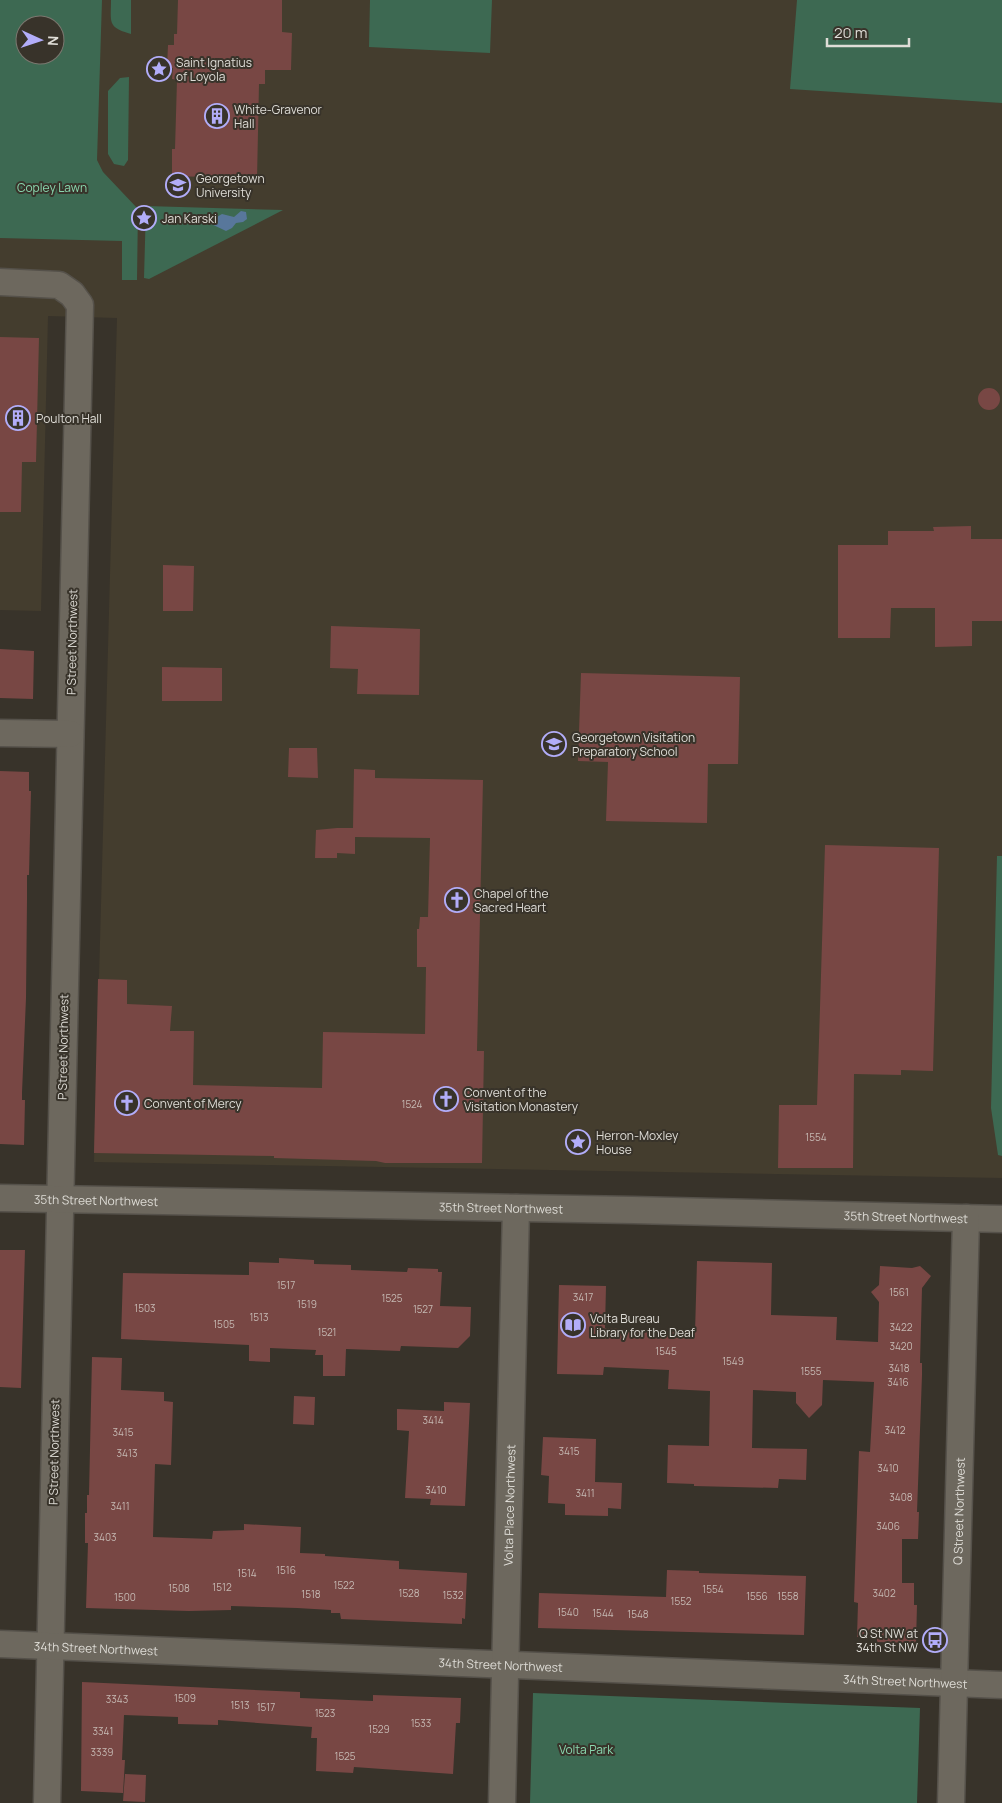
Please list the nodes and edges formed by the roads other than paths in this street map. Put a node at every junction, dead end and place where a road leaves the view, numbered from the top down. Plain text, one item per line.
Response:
1 (0, 282) edge
2 (0, 733) edge
3 (70, 734) junction
4 (0, 1198) edge
5 (60, 1199) junction
6 (516, 1208) junction
7 (966, 1218) junction
8 (1002, 1219) edge
9 (0, 1644) edge
10 (50, 1646) junction
11 (505, 1664) junction
12 (954, 1683) junction
13 (1002, 1685) edge
14 (47, 1803) edge
15 (502, 1803) edge
16 (951, 1803) edge

1 - 3 street, P Street Northwest
2 - 3 street
3 - 5 street, P Street Northwest
4 - 5 street, 35th Street Northwest
5 - 6 street, 35th Street Northwest
5 - 10 street, P Street Northwest
6 - 7 street, 35th Street Northwest
6 - 11 street, Volta Place Northwest
7 - 8 street, 35th Street Northwest
7 - 12 street, Q Street Northwest
9 - 10 street, 34th Street Northwest
10 - 11 street, 34th Street Northwest
10 - 14 street, P Street Northwest
11 - 12 street, 34th Street Northwest
11 - 15 street, Volta Place Northwest
12 - 13 street, 34th Street Northwest
12 - 16 street, Q Street Northwest

